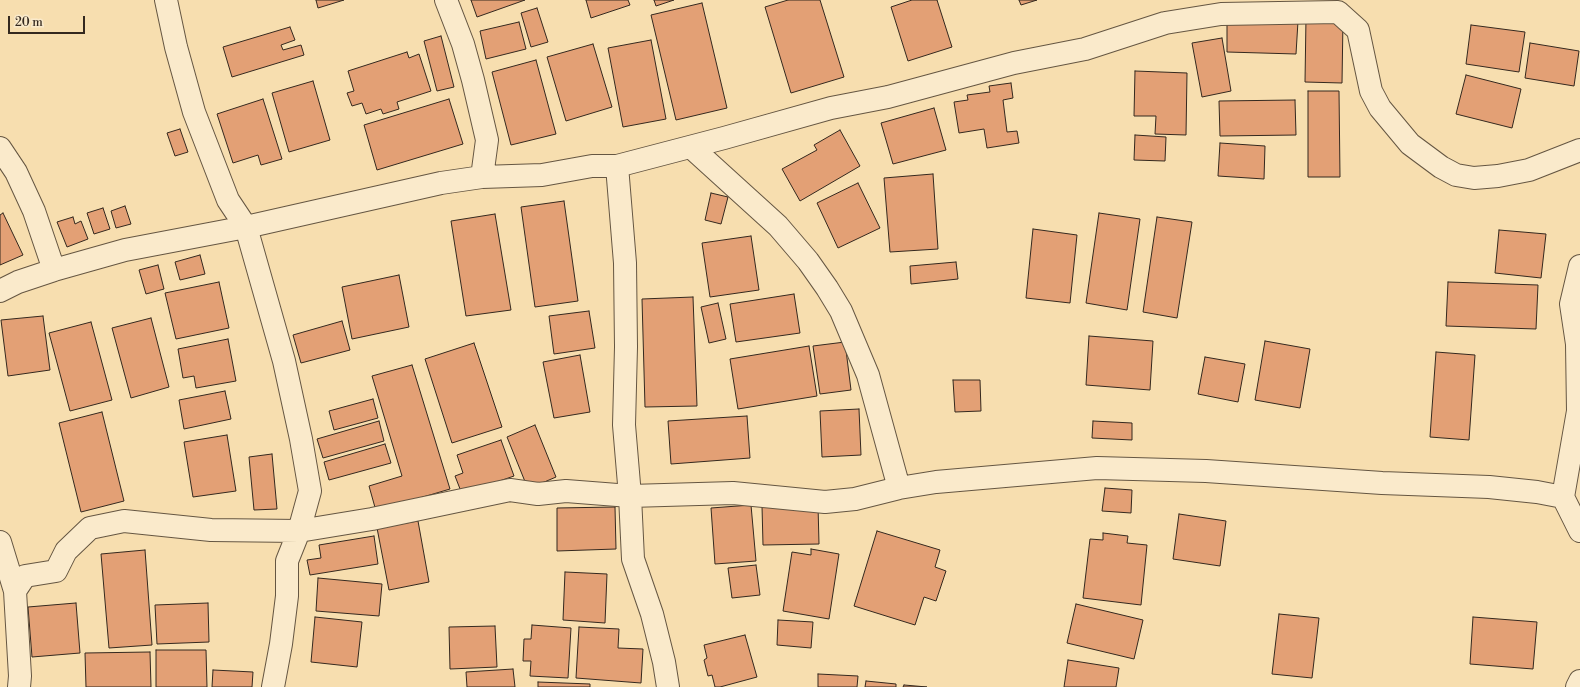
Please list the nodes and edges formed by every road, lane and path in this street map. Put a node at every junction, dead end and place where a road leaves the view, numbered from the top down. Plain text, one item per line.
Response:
1 (166, 0) edge
2 (446, 0) edge
3 (1234, 7) edge
4 (691, 147) junction
5 (0, 148) edge
6 (1580, 150) edge
7 (617, 166) junction
8 (482, 177) junction
9 (246, 227) junction
10 (1580, 266) edge
11 (54, 270) junction
12 (0, 291) edge
13 (899, 488) junction
14 (630, 496) junction
15 (1563, 498) junction
16 (299, 531) junction
17 (1580, 531) edge
18 (0, 542) edge
19 (15, 591) junction
20 (1580, 681) edge
21 (19, 687) edge
22 (273, 687) edge
23 (668, 687) edge
24 (1578, 687) edge

1 - 9 street
2 - 8 street
3 - 4 street
3 - 6 street
4 - 7 street
4 - 13 street
5 - 11 street
7 - 8 street
7 - 14 street
8 - 9 street
9 - 11 street
9 - 16 street
10 - 15 street
11 - 12 street
13 - 14 street
13 - 15 street
14 - 16 street
14 - 23 street
15 - 17 street
16 - 19 street
16 - 22 street
18 - 19 street
19 - 21 street
20 - 24 street

